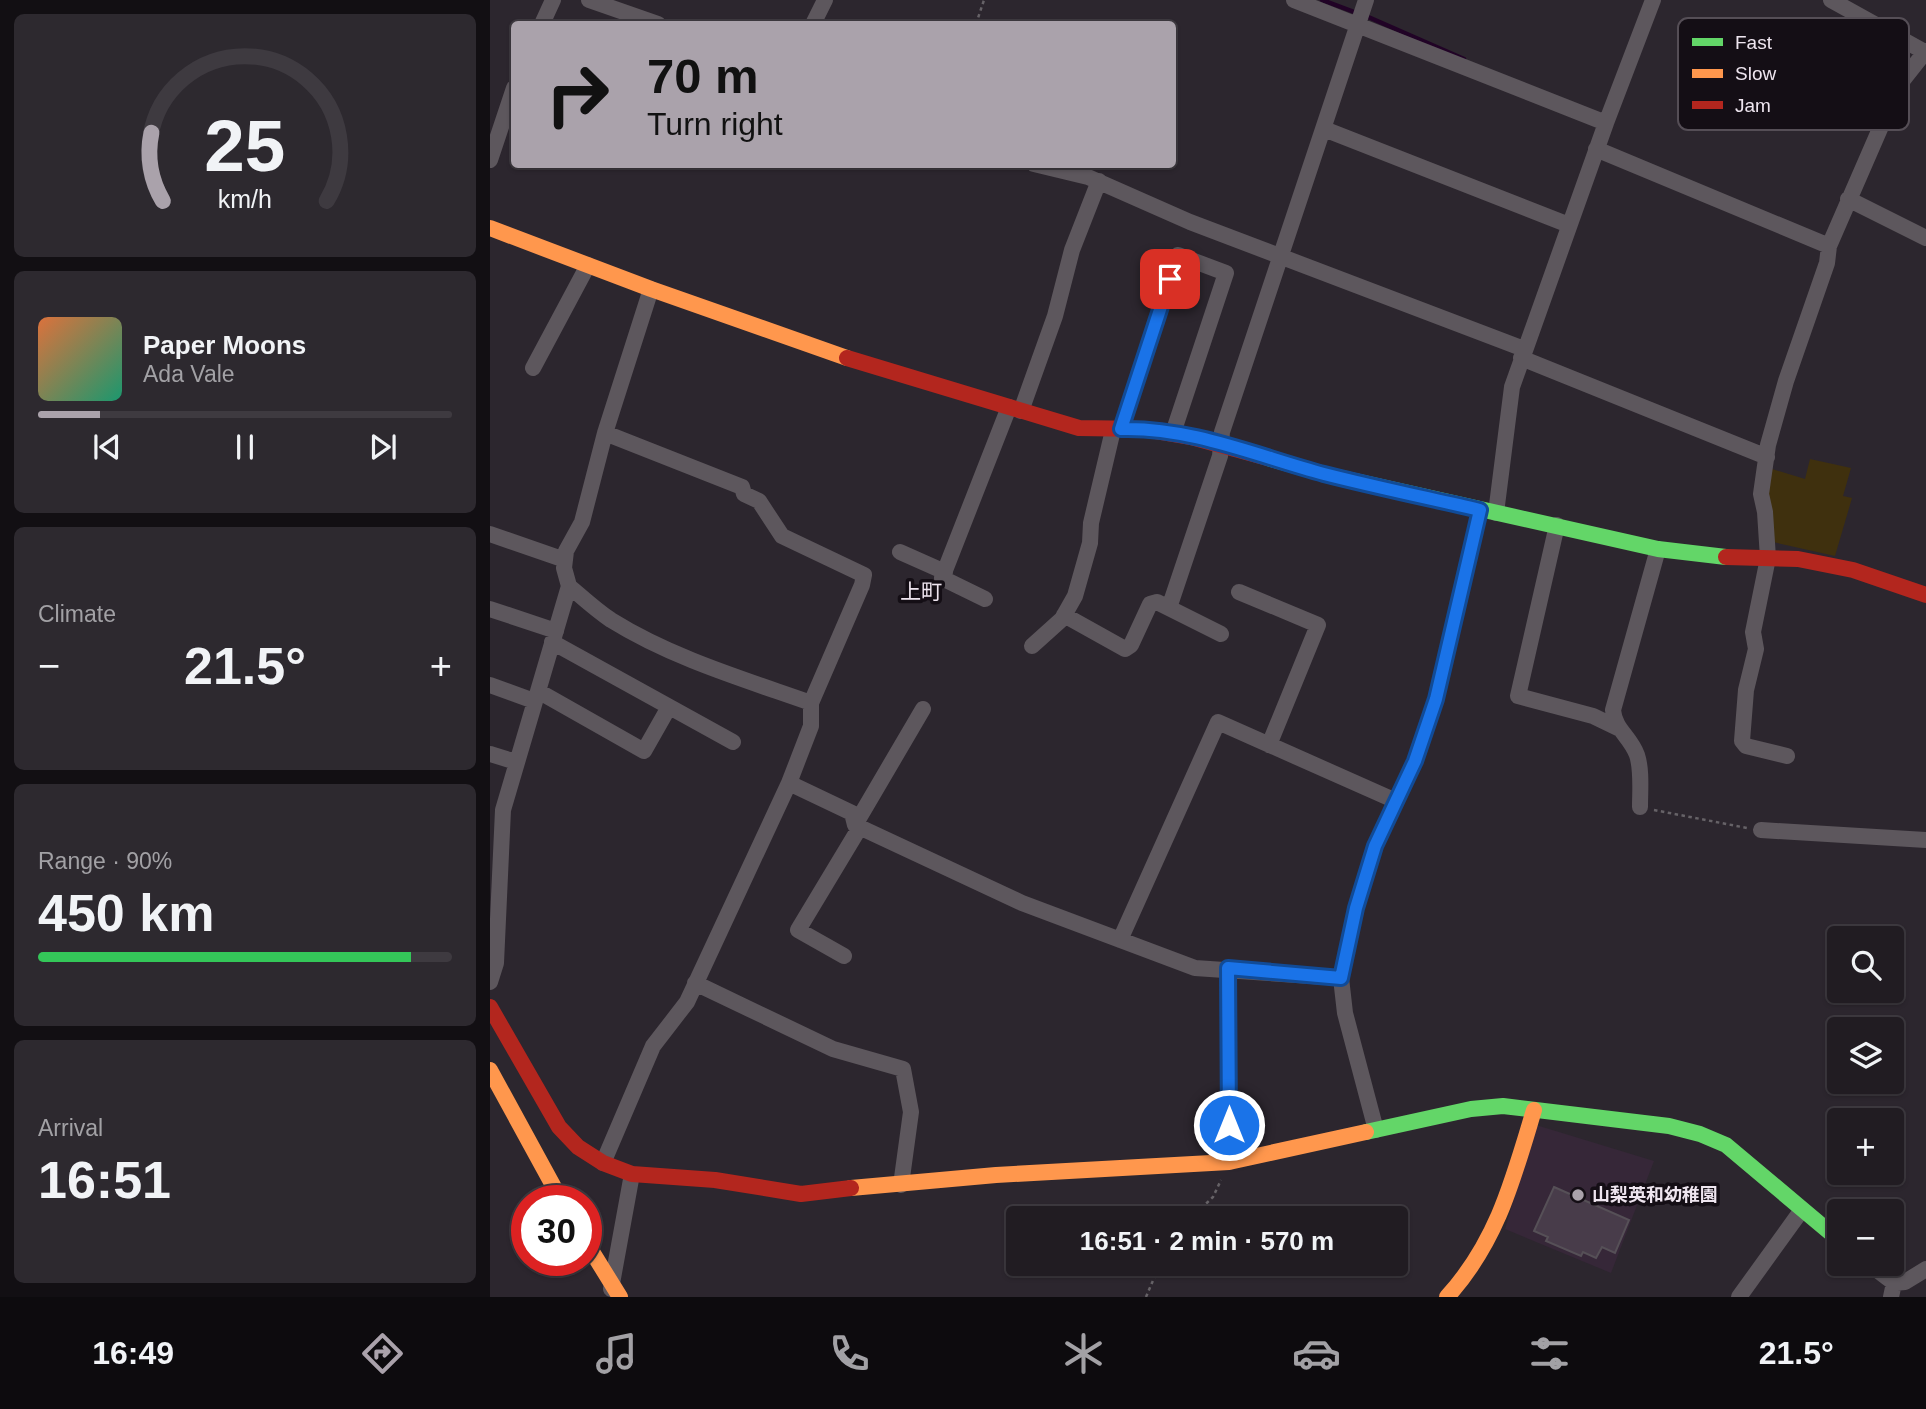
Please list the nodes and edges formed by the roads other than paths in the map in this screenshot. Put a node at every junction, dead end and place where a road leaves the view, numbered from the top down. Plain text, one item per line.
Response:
1 (552, 0) edge
2 (589, 0) edge
3 (825, 0) edge
4 (1294, 0) edge
5 (1653, 0) edge
6 (1830, 0) edge
7 (1362, 15) edge
8 (1864, 18) edge
9 (543, 21) edge
10 (650, 21) edge
11 (814, 21) edge
12 (1909, 42) edge
13 (1926, 51) edge
14 (1909, 72) edge
15 (511, 97) edge
16 (1606, 123) junction
17 (1324, 129) junction
18 (1879, 130) edge
19 (1596, 149) junction
20 (490, 160) edge
21 (1051, 168) edge
22 (1099, 181) junction
23 (1848, 199) junction
24 (1569, 225) junction
25 (490, 228) edge
26 (1926, 238) edge
27 (1829, 246) junction
28 (1281, 257) junction
29 (588, 265) junction
30 (651, 289) junction
31 (1522, 354) junction
32 (533, 368) dead end
33 (1015, 409) junction
34 (1117, 430) junction
35 (605, 433) junction
36 (1173, 433) junction
37 (1222, 443) junction
38 (1767, 457) junction
39 (1480, 510) junction
40 (1496, 513) junction
41 (1557, 525) junction
42 (490, 534) edge
43 (1658, 549) junction
44 (900, 552) dead end
45 (1768, 558) junction
46 (565, 560) junction
47 (945, 572) junction
48 (569, 586) junction
49 (1239, 592) dead end
50 (1926, 595) edge
51 (985, 599) dead end
52 (1169, 608) junction
53 (490, 609) edge
54 (1065, 615) junction
55 (1221, 634) dead end
56 (554, 636) junction
57 (1032, 646) dead end
58 (490, 685) edge
59 (536, 696) junction
60 (811, 703) junction
61 (668, 707) junction
62 (923, 709) dead end
63 (1620, 729) junction
64 (733, 742) dead end
65 (1269, 745) junction
66 (490, 754) edge
67 (1787, 756) dead end
68 (516, 762) junction
69 (789, 783) junction
70 (1396, 801) junction
71 (1640, 807) road end
72 (858, 826) junction
73 (1761, 830) road end
74 (1926, 839) edge
75 (1120, 940) junction
76 (844, 956) dead end
77 (1228, 968) junction
78 (1341, 978) junction
79 (490, 982) edge
80 (695, 983) junction
81 (490, 1007) edge
82 (490, 1070) edge
83 (1534, 1110) junction
84 (1376, 1130) junction
85 (1226, 1162) junction
86 (603, 1163) junction
87 (632, 1174) junction
88 (553, 1185) edge
89 (901, 1185) junction
90 (1801, 1210) junction
91 (1827, 1231) edge
92 (1926, 1269) edge
93 (602, 1271) edge
94 (1880, 1276) edge
95 (1893, 1290) edge
96 (614, 1293) edge
97 (1447, 1297) edge
98 (1739, 1297) edge

1 - 9 street
2 - 10 street
3 - 11 street
4 - 7 street
5 - 16 street
6 - 8 street
7 - 16 street
7 - 17 street
12 - 13 street
13 - 14 street
15 - 20 street
16 - 19 street
17 - 24 street
17 - 28 street
18 - 23 street
19 - 24 street
19 - 27 street
21 - 22 street
22 - 28 street
22 - 33 street
23 - 26 street
23 - 27 street
24 - 31 street
25 - 29 street
27 - 38 street
28 - 31 street
28 - 37 street
29 - 30 street
29 - 32 street
30 - 33 street
30 - 35 street
31 - 38 street
31 - 40 street
33 - 34 street
33 - 47 street
34 - 36 street
34 - 36 street
34 - 54 street
35 - 46 street
35 - 60 street
36 - 37 street
37 - 39 street
37 - 52 street
38 - 45 street
39 - 40 street
39 - 70 street
40 - 41 street
41 - 43 street
41 - 63 street
42 - 46 street
43 - 45 street
43 - 63 street
44 - 47 street
45 - 50 street
45 - 67 street
46 - 48 street
47 - 51 street
48 - 56 street
48 - 60 street
49 - 65 street
52 - 54 street
52 - 55 street
53 - 56 street
54 - 57 street
56 - 59 street
56 - 61 street
58 - 59 street
59 - 61 street
59 - 68 street
60 - 69 street
61 - 64 street
62 - 72 street
63 - 71 street
65 - 70 street
65 - 75 street
66 - 68 street
68 - 79 street
69 - 72 street
69 - 80 street
70 - 78 street
72 - 75 street
72 - 76 street
73 - 74 street
75 - 77 street
77 - 78 street
77 - 85 street
78 - 84 street
80 - 86 street
80 - 89 street
81 - 86 street
82 - 88 street
83 - 84 street
83 - 90 street
83 - 97 street
84 - 85 street
85 - 89 street
86 - 87 street
87 - 89 street
87 - 96 street
90 - 91 street
90 - 98 street
92 - 95 street
93 - 96 street
94 - 95 street

